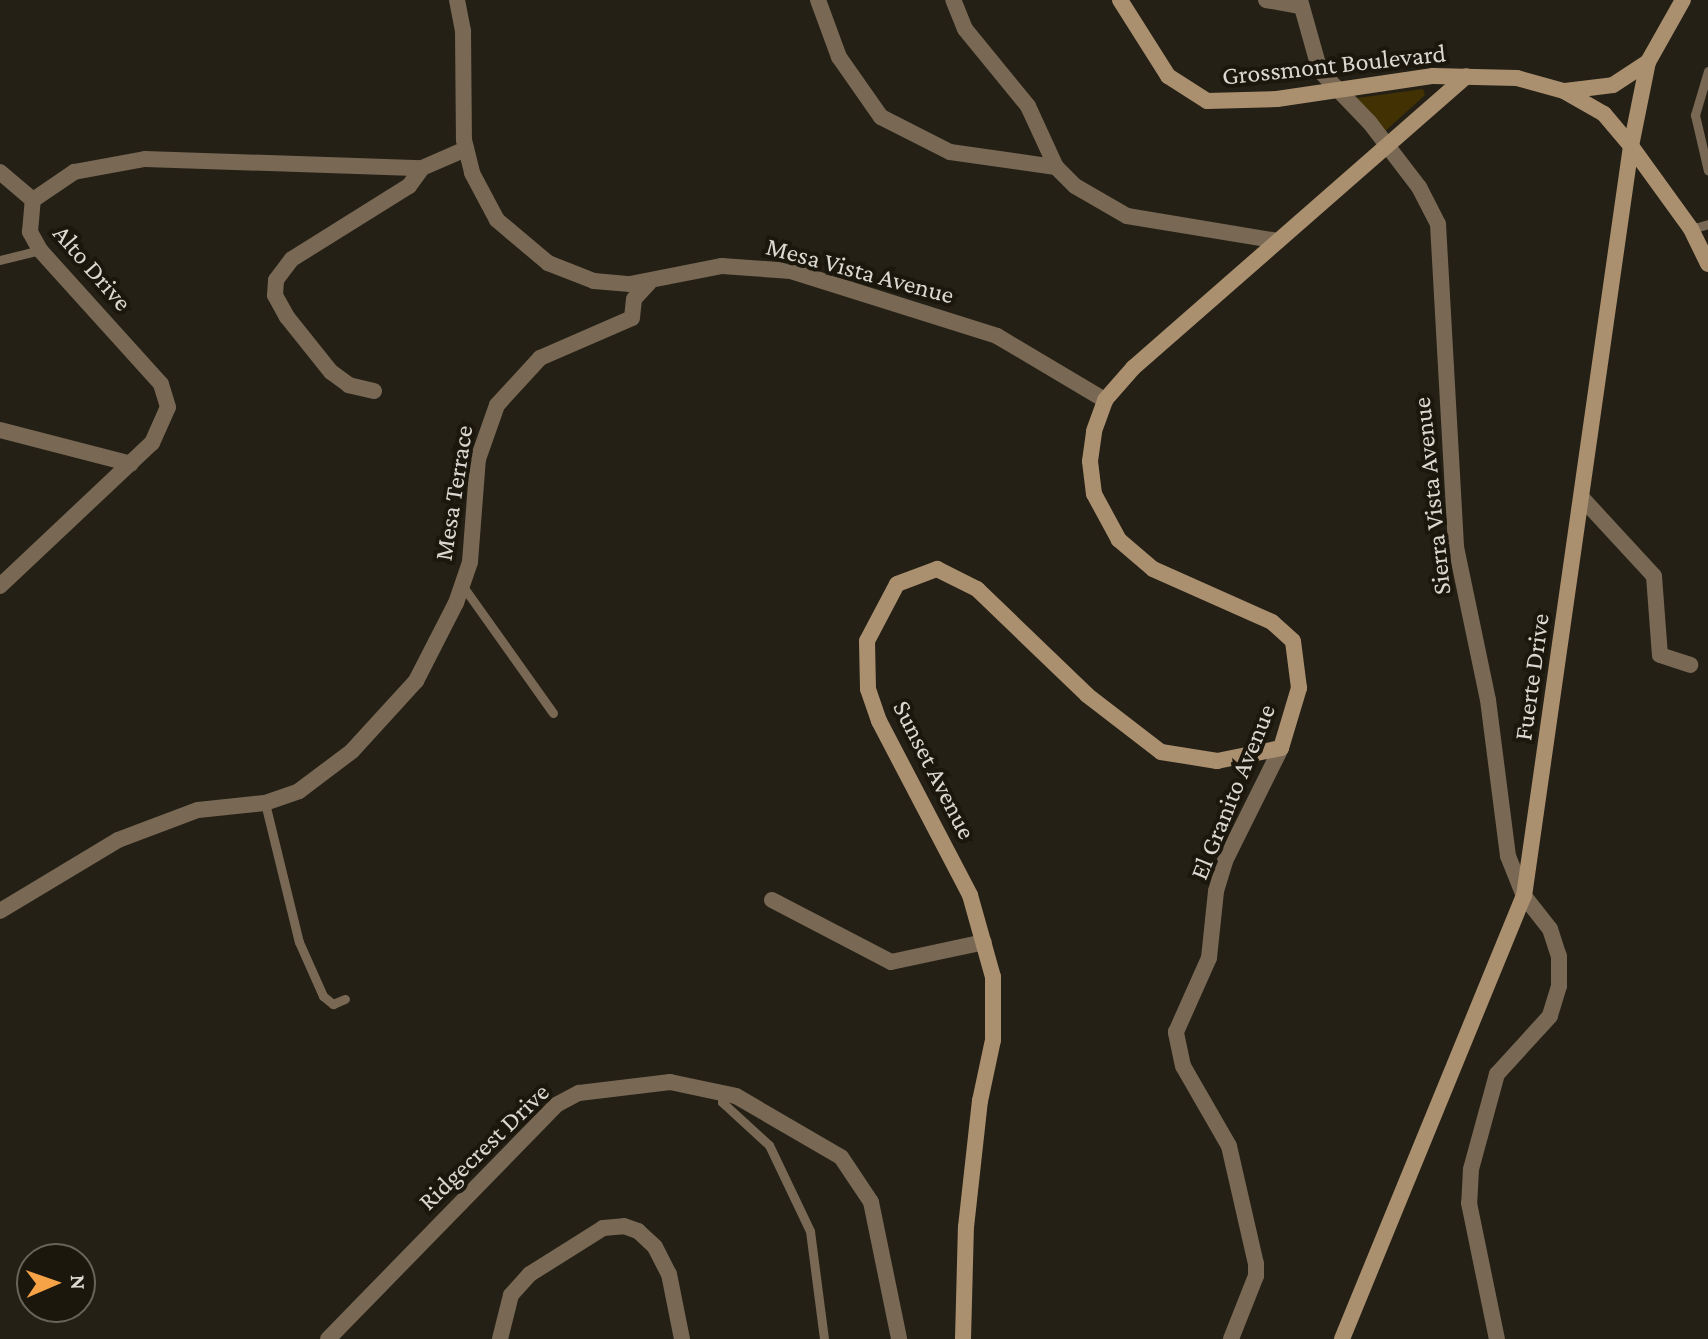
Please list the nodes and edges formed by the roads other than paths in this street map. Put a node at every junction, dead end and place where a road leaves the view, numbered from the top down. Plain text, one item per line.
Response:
1 (457, 0) edge
2 (818, 0) edge
3 (953, 0) edge
4 (1120, 0) edge
5 (1266, 0) edge
6 (1683, 0) edge
7 (1301, 3) edge
8 (1648, 62) junction
9 (1708, 71) edge
10 (1466, 76) junction
11 (1336, 88) junction
12 (1564, 91) junction
13 (1387, 144) junction
14 (1631, 146) junction
15 (466, 149) junction
16 (1056, 167) junction
17 (422, 168) junction
18 (1708, 171) edge
19 (0, 172) edge
20 (33, 200) junction
21 (1708, 224) edge
22 (1691, 229) junction
23 (1278, 241) junction
24 (40, 250) junction
25 (0, 260) edge
26 (1708, 264) edge
27 (649, 283) junction
28 (374, 391) dead end
29 (1105, 400) junction
30 (0, 430) edge
31 (131, 464) junction
32 (1582, 498) junction
33 (462, 585) junction
34 (0, 586) edge
35 (1690, 665) dead end
36 (553, 713) dead end
37 (1281, 748) junction
38 (265, 803) junction
39 (1524, 896) junction
40 (772, 900) dead end
41 (0, 911) edge
42 (984, 942) junction
43 (345, 999) dead end
44 (722, 1092) junction
45 (328, 1339) edge
46 (500, 1339) edge
47 (682, 1339) edge
48 (824, 1339) edge
49 (899, 1339) edge
50 (963, 1339) edge
51 (1231, 1339) edge
52 (1342, 1339) edge
53 (1497, 1339) edge

1 - 15 street, Mesa Vista Avenue
2 - 16 street
3 - 16 street
4 - 11 main road, Grossmont Boulevard
5 - 7 street
6 - 8 main road, Fuerte Drive
7 - 11 street, Sierra Vista Avenue
8 - 12 main road
8 - 14 main road, Fuerte Drive
9 - 18 lane
10 - 11 main road, Grossmont Boulevard
10 - 12 main road, Grossmont Boulevard
10 - 13 main road, El Granito Avenue
11 - 13 street, Sierra Vista Avenue
12 - 14 main road, Grossmont Boulevard
13 - 23 main road, El Granito Avenue
13 - 39 street, Sierra Vista Avenue
14 - 22 main road, Grossmont Boulevard
14 - 32 main road, Fuerte Drive
15 - 17 street, Alto Drive
15 - 27 street, Mesa Vista Avenue
16 - 23 street
17 - 20 street, Alto Drive
17 - 28 street, Alto Drive
19 - 20 street
20 - 24 street, Alto Drive
21 - 22 lane
22 - 26 main road, Grossmont Boulevard
23 - 29 main road, El Granito Avenue
24 - 25 lane
24 - 31 street, Alto Drive
27 - 29 street, Mesa Vista Avenue
27 - 33 street, Mesa Terrace
29 - 37 main road, El Granito Avenue
30 - 31 street
31 - 34 street, Alto Drive
32 - 35 street
32 - 39 main road, Fuerte Drive
33 - 36 lane
33 - 38 street, Mesa Terrace
37 - 42 main road, Sunset Avenue
37 - 51 street, El Granito Avenue
38 - 41 street, Mesa Terrace
38 - 43 lane
39 - 52 main road, Fuerte Drive
39 - 53 street, Sierra Vista Avenue
40 - 42 street
42 - 50 main road, Sunset Avenue
44 - 45 street, Ridgecrest Drive
44 - 48 lane
44 - 49 street, Ridgecrest Drive
46 - 47 street

